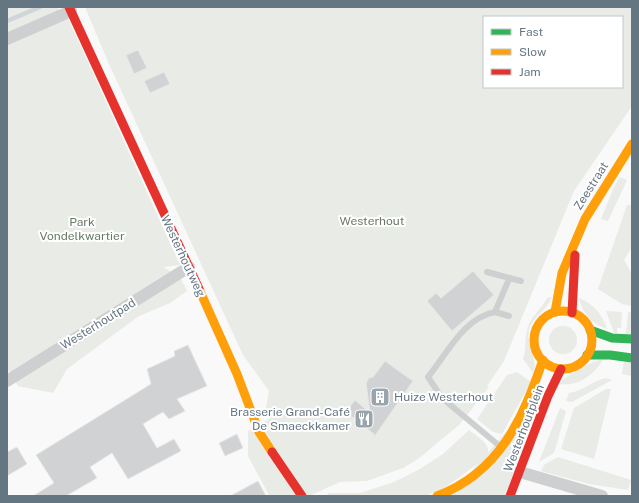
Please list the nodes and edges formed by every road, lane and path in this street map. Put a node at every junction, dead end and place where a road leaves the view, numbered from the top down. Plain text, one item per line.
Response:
1 (70, 9) edge
2 (7, 39) edge
3 (632, 144) edge
4 (575, 242) junction
5 (189, 267) junction
6 (487, 272) dead end
7 (509, 279) junction
8 (521, 281) dead end
9 (494, 312) junction
10 (555, 312) junction
11 (572, 313) junction
12 (509, 316) dead end
13 (590, 330) junction
14 (632, 339) edge
15 (587, 355) junction
16 (632, 358) edge
17 (543, 360) junction
18 (561, 369) junction
19 (7, 381) edge
20 (503, 449) junction
21 (520, 472) junction
22 (302, 496) edge
23 (437, 496) edge
24 (510, 496) edge
25 (602, 496) edge

1 - 2 street, Westerhoutweg
1 - 5 street, Westerhoutweg
3 - 4 street, Zeestraat
4 - 10 street, Zeestraat
4 - 11 street, Zeestraat
5 - 19 street, Westerhoutpad
5 - 22 street, Westerhoutweg
6 - 7 lane
7 - 8 lane
7 - 9 lane
9 - 12 lane
9 - 20 lane
10 - 11 street
10 - 17 street
11 - 13 street
13 - 14 street
13 - 15 street
15 - 16 street
15 - 18 street
17 - 18 street
17 - 20 street, Westerhoutplein
18 - 21 street, Westerhoutplein
20 - 23 street, Westerhoutplein
21 - 24 street, Westerhoutplein
21 - 25 street

